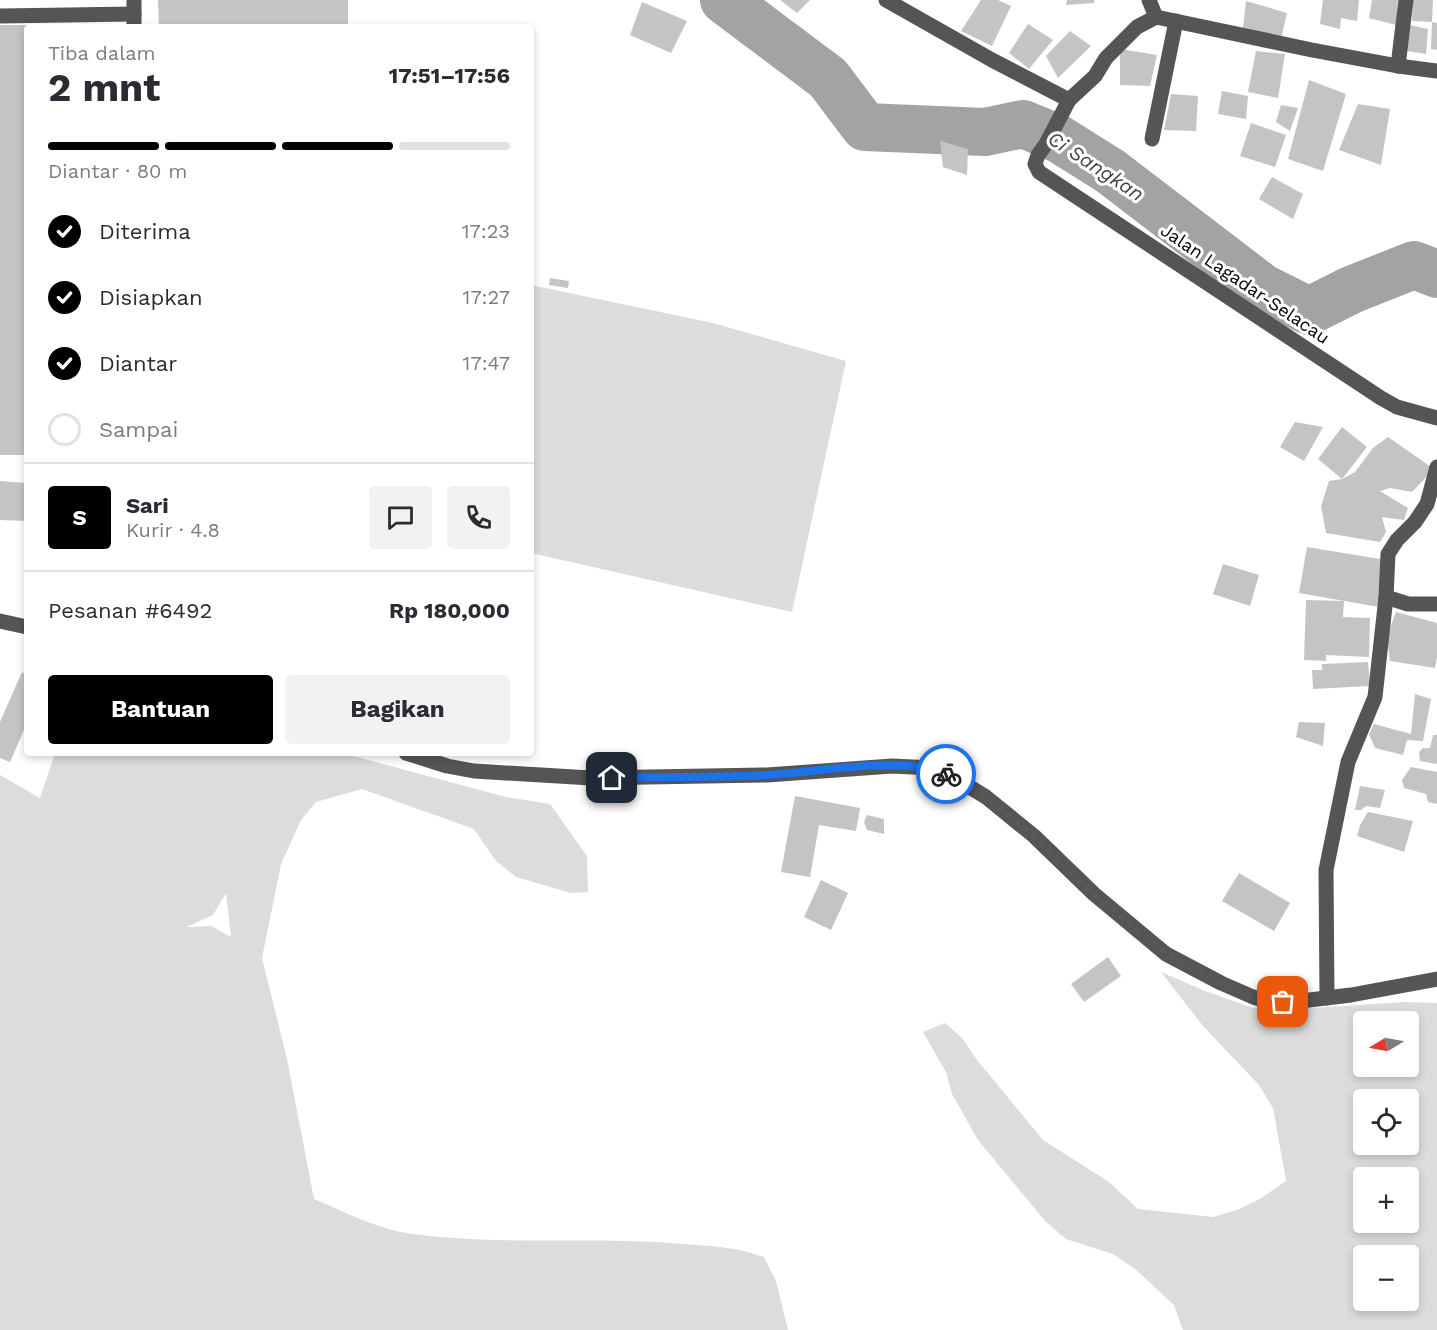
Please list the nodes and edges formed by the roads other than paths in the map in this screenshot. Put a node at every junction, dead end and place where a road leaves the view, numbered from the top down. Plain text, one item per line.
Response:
1 (886, 0) edge
2 (1149, 0) edge
3 (1406, 0) edge
4 (134, 14) edge
5 (0, 16) edge
6 (1155, 17) junction
7 (1176, 21) junction
8 (1398, 66) junction
9 (1437, 71) edge
10 (1067, 104) junction
11 (1152, 139) dead end
12 (1437, 418) edge
13 (1437, 466) edge
14 (1386, 597) junction
15 (1437, 604) edge
16 (0, 621) edge
17 (24, 626) edge
18 (415, 756) edge
19 (1437, 979) edge
20 (1327, 998) junction

1 - 10 street
2 - 6 street
3 - 8 street
4 - 5 street
6 - 7 street
6 - 10 street, Jalan Lagadar-Selacau
7 - 8 street
7 - 11 street
8 - 9 street
10 - 12 street, Jalan Lagadar-Selacau
13 - 14 street
14 - 15 street
14 - 20 street
16 - 17 street
18 - 20 street
19 - 20 street

